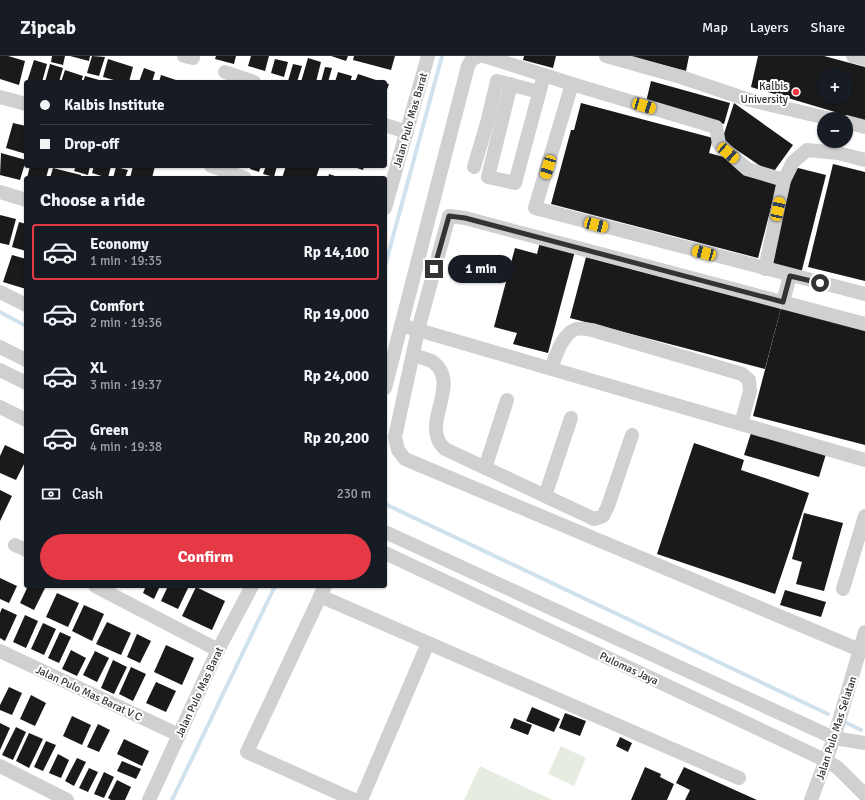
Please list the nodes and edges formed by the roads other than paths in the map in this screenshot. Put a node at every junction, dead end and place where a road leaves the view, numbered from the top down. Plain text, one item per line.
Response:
1 (428, 56) edge
2 (479, 56) edge
3 (484, 56) edge
4 (606, 56) edge
5 (853, 56) edge
6 (865, 59) edge
7 (503, 62) junction
8 (225, 72) dead end
9 (544, 75) junction
10 (248, 80) edge
11 (497, 81) junction
12 (511, 84) junction
13 (572, 84) junction
14 (539, 92) junction
15 (0, 97) edge
16 (24, 103) edge
17 (817, 116) edge
18 (853, 124) edge
19 (387, 126) edge
20 (865, 127) edge
21 (407, 132) junction
22 (865, 160) edge
23 (474, 167) dead end
24 (217, 168) edge
25 (239, 176) edge
26 (784, 180) junction
27 (0, 192) edge
28 (24, 199) edge
29 (387, 201) edge
30 (765, 269) junction
31 (790, 276) junction
32 (0, 292) edge
33 (865, 294) edge
34 (783, 302) junction
35 (24, 304) edge
36 (865, 324) edge
37 (401, 325) junction
38 (418, 330) junction
39 (0, 347) edge
40 (413, 355) junction
41 (24, 359) edge
42 (551, 368) junction
43 (0, 370) edge
44 (387, 380) edge
45 (24, 382) edge
46 (507, 400) dead end
47 (0, 407) edge
48 (571, 418) dead end
49 (24, 419) edge
50 (741, 424) junction
51 (632, 435) dead end
52 (865, 460) edge
53 (485, 468) junction
54 (545, 496) junction
55 (865, 516) edge
56 (387, 533) edge
57 (387, 554) edge
58 (99, 588) edge
59 (251, 588) edge
60 (843, 588) dead end
61 (323, 591) edge
62 (865, 632) edge
63 (428, 643) junction
64 (218, 650) junction
65 (860, 650) junction
66 (0, 651) edge
67 (179, 735) junction
68 (839, 739) junction
69 (865, 743) edge
70 (832, 764) junction
71 (0, 766) edge
72 (739, 778) dead end
73 (860, 790) edge
74 (67, 800) edge
75 (149, 800) edge
76 (354, 800) edge
77 (361, 800) edge
78 (811, 800) edge

1 - 21 street, Jalan Pulo Mas Barat
2 - 37 street
3 - 7 street
4 - 17 street
5 - 6 street
7 - 9 street
7 - 11 street
8 - 10 street
9 - 13 street
9 - 14 street
11 - 12 street
11 - 23 street
12 - 14 street
12 - 14 street
13 - 26 street
13 - 30 street
15 - 16 street
18 - 20 street
19 - 21 street
21 - 29 street, Jalan Pulo Mas Barat
22 - 26 street
24 - 25 street
26 - 30 street
27 - 28 street
30 - 31 street
31 - 33 street
31 - 34 street
32 - 35 street
34 - 36 street
34 - 38 street
37 - 38 street
37 - 44 street
38 - 40 street
38 - 42 street
39 - 41 street
40 - 53 street
40 - 65 street
42 - 50 street
42 - 50 street
43 - 45 street
46 - 53 street
47 - 49 street
48 - 54 street
50 - 52 street
51 - 54 street
53 - 54 street
55 - 60 street
56 - 68 street, Pulomas Jaya
57 - 70 street, Pulomas Jaya
58 - 64 street
59 - 64 street, Jalan Pulo Mas Barat
61 - 63 street
61 - 76 street
62 - 65 street, Jalan Pulo Mas Selatan
63 - 72 street
63 - 77 street
64 - 67 street, Jalan Pulo Mas Barat
65 - 68 street, Jalan Pulo Mas Selatan
66 - 67 street, Jalan Pulo Mas Barat V C
67 - 75 street, Jalan Pulo Mas Barat
68 - 69 street, Pulomas Jaya
68 - 70 street, Jalan Pulo Mas Selatan
70 - 73 street, Pulomas Jaya
70 - 78 street, Jalan Pulo Mas Selatan
71 - 74 street

